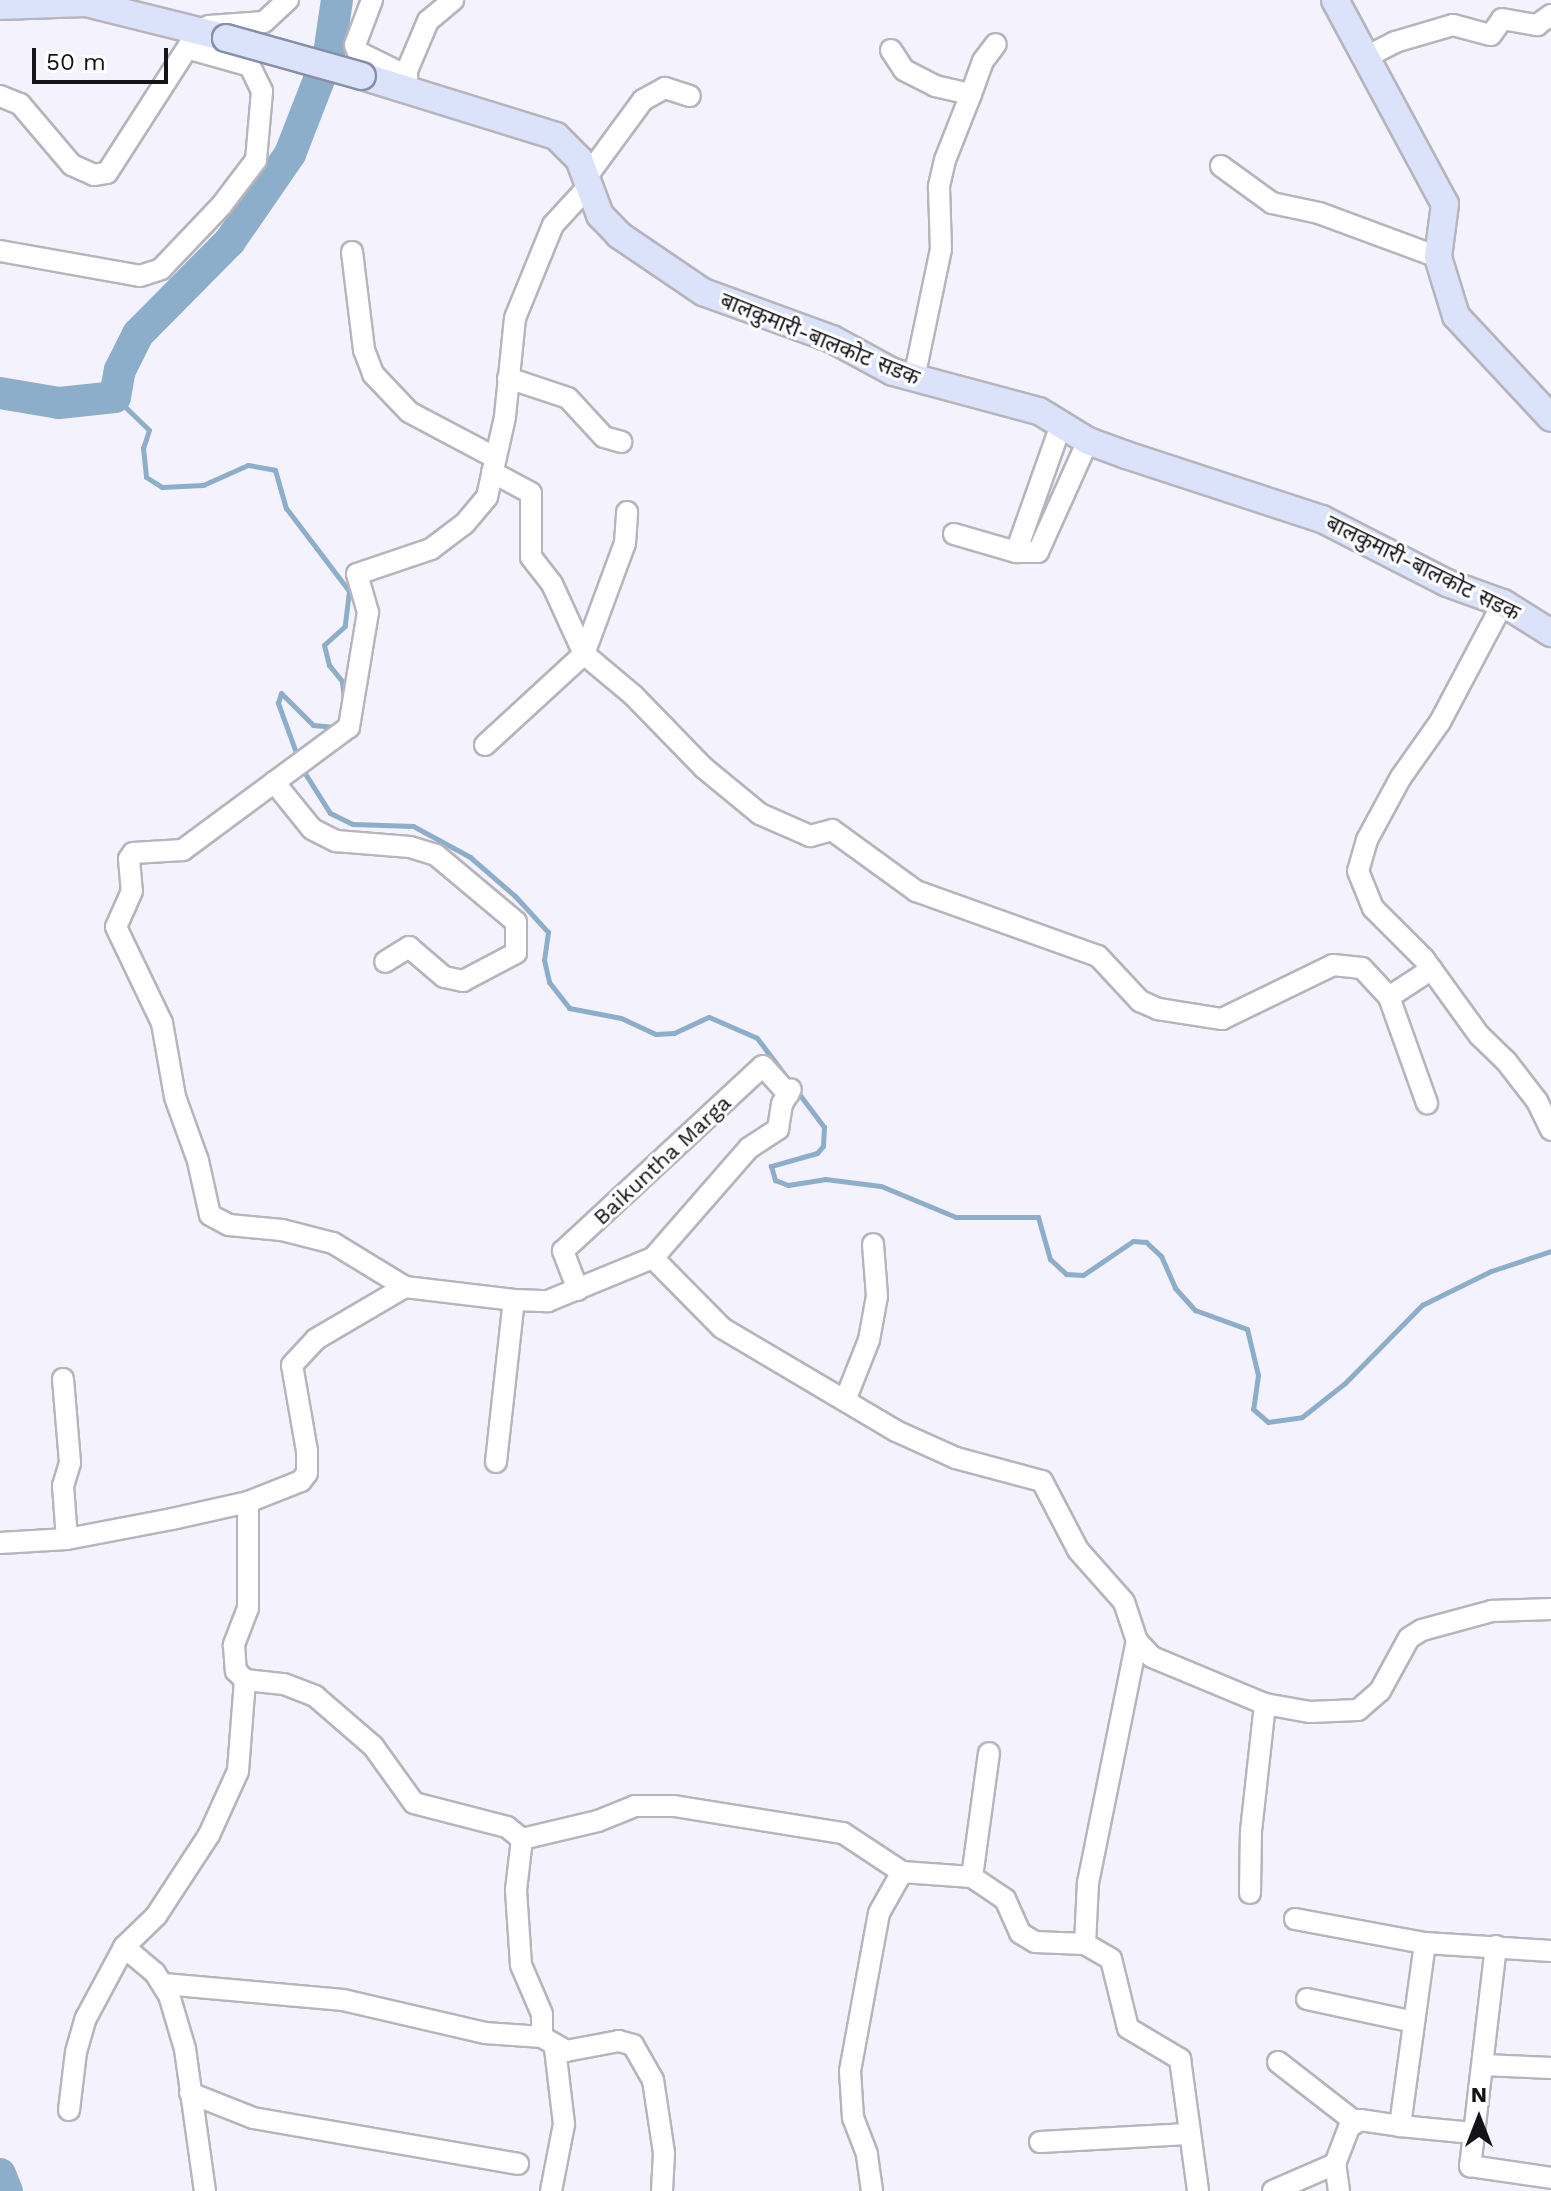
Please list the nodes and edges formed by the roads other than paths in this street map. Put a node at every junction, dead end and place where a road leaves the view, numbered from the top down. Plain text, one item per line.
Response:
1 (288, 0) edge
2 (372, 0) edge
3 (453, 0) edge
4 (1335, 0) edge
5 (112, 5) edge
6 (0, 6) edge
7 (1551, 15) edge
8 (264, 22) junction
9 (194, 41) junction
10 (996, 44) dead end
11 (891, 50) dead end
12 (1366, 57) junction
13 (250, 66) junction
14 (404, 81) junction
15 (971, 94) junction
16 (0, 96) edge
17 (690, 96) dead end
18 (1221, 166) dead end
19 (586, 184) junction
20 (0, 251) edge
21 (352, 252) dead end
22 (1438, 257) junction
23 (508, 378) junction
24 (914, 378) junction
25 (1551, 418) edge
26 (1062, 422) junction
27 (1088, 441) junction
28 (621, 442) dead end
29 (493, 464) junction
30 (627, 512) dead end
31 (954, 534) dead end
32 (1016, 552) junction
33 (1503, 603) junction
34 (1551, 633) edge
35 (584, 654) junction
36 (485, 745) dead end
37 (279, 778) junction
38 (385, 962) dead end
39 (1432, 969) junction
40 (1389, 997) junction
41 (1427, 1103) dead end
42 (1551, 1130) edge
43 (873, 1244) dead end
44 (653, 1258) junction
45 (405, 1287) junction
46 (578, 1290) junction
47 (514, 1300) junction
48 (63, 1379) dead end
49 (846, 1398) junction
50 (496, 1462) dead end
51 (248, 1502) junction
52 (67, 1539) junction
53 (0, 1543) edge
54 (1551, 1609) edge
55 (1137, 1641) junction
56 (245, 1680) junction
57 (1265, 1704) junction
58 (989, 1753) dead end
59 (522, 1839) junction
60 (902, 1872) junction
61 (972, 1877) junction
62 (1250, 1893) dead end
63 (1295, 1919) dead end
64 (1425, 1943) junction
65 (1085, 1944) junction
66 (1496, 1946) junction
67 (124, 1947) junction
68 (1551, 1951) edge
69 (164, 1984) junction
70 (1307, 1999) dead end
71 (1414, 2022) junction
72 (548, 2043) junction
73 (1278, 2062) dead end
74 (1484, 2065) junction
75 (1551, 2068) edge
76 (190, 2093) junction
77 (69, 2110) dead end
78 (1355, 2122) junction
79 (1400, 2126) junction
80 (1473, 2133) junction
81 (1188, 2134) junction
82 (1040, 2142) dead end
83 (518, 2164) dead end
84 (1335, 2164) junction
85 (1551, 2178) edge
86 (205, 2191) edge
87 (551, 2191) edge
88 (662, 2191) edge
89 (872, 2191) edge
90 (1198, 2191) edge
91 (1273, 2191) edge
92 (1339, 2191) edge

1 - 8 street
2 - 14 street
3 - 14 street
4 - 12 main road
5 - 6 main road
5 - 9 main road
7 - 12 street
8 - 9 street
8 - 13 street
9 - 13 street
9 - 14 main road, बालकुमारी-बालकोट सडक, bridge
9 - 16 street
10 - 15 street
11 - 15 street
12 - 22 main road
13 - 20 street
14 - 19 main road, बालकुमारी-बालकोट सडक
15 - 24 street
17 - 19 street
18 - 22 street
19 - 23 street
19 - 24 main road, बालकुमारी-बालकोट सडक
21 - 29 street
22 - 25 main road
23 - 28 street
23 - 29 street
24 - 26 main road, बालकुमारी-बालकोट सडक
26 - 27 main road, बालकुमारी-बालकोट सडक
26 - 32 street
27 - 32 street
27 - 33 main road, बालकुमारी-बालकोट सडक
29 - 35 street
29 - 37 street
30 - 35 street
31 - 32 street
33 - 34 main road, बालकुमारी-बालकोट सडक
33 - 39 street
35 - 36 street
35 - 40 street
37 - 38 street
37 - 45 street
39 - 40 street
39 - 42 street
40 - 41 street
43 - 49 street
44 - 46 street
44 - 46 street, Baikuntha Marga
44 - 49 street
45 - 47 street
45 - 51 street
46 - 47 street
47 - 50 street
48 - 52 street
49 - 55 street
51 - 52 street
51 - 56 street
52 - 53 street
54 - 57 street
55 - 57 street
55 - 65 street
56 - 59 street
56 - 67 street
57 - 62 street
58 - 61 street
59 - 60 street
59 - 72 street
60 - 61 street
60 - 89 street
61 - 65 street
63 - 64 street
64 - 66 street
64 - 71 street
65 - 81 street
66 - 68 street
66 - 74 street
67 - 69 street
67 - 77 street
69 - 72 street
69 - 76 street
70 - 71 street
71 - 79 street
72 - 87 street
72 - 88 street
73 - 78 street
74 - 75 street
74 - 80 street
76 - 83 street
76 - 86 street
78 - 79 street
78 - 84 street
79 - 80 street
80 - 85 street
81 - 82 street
81 - 90 street
84 - 91 street
84 - 92 street

